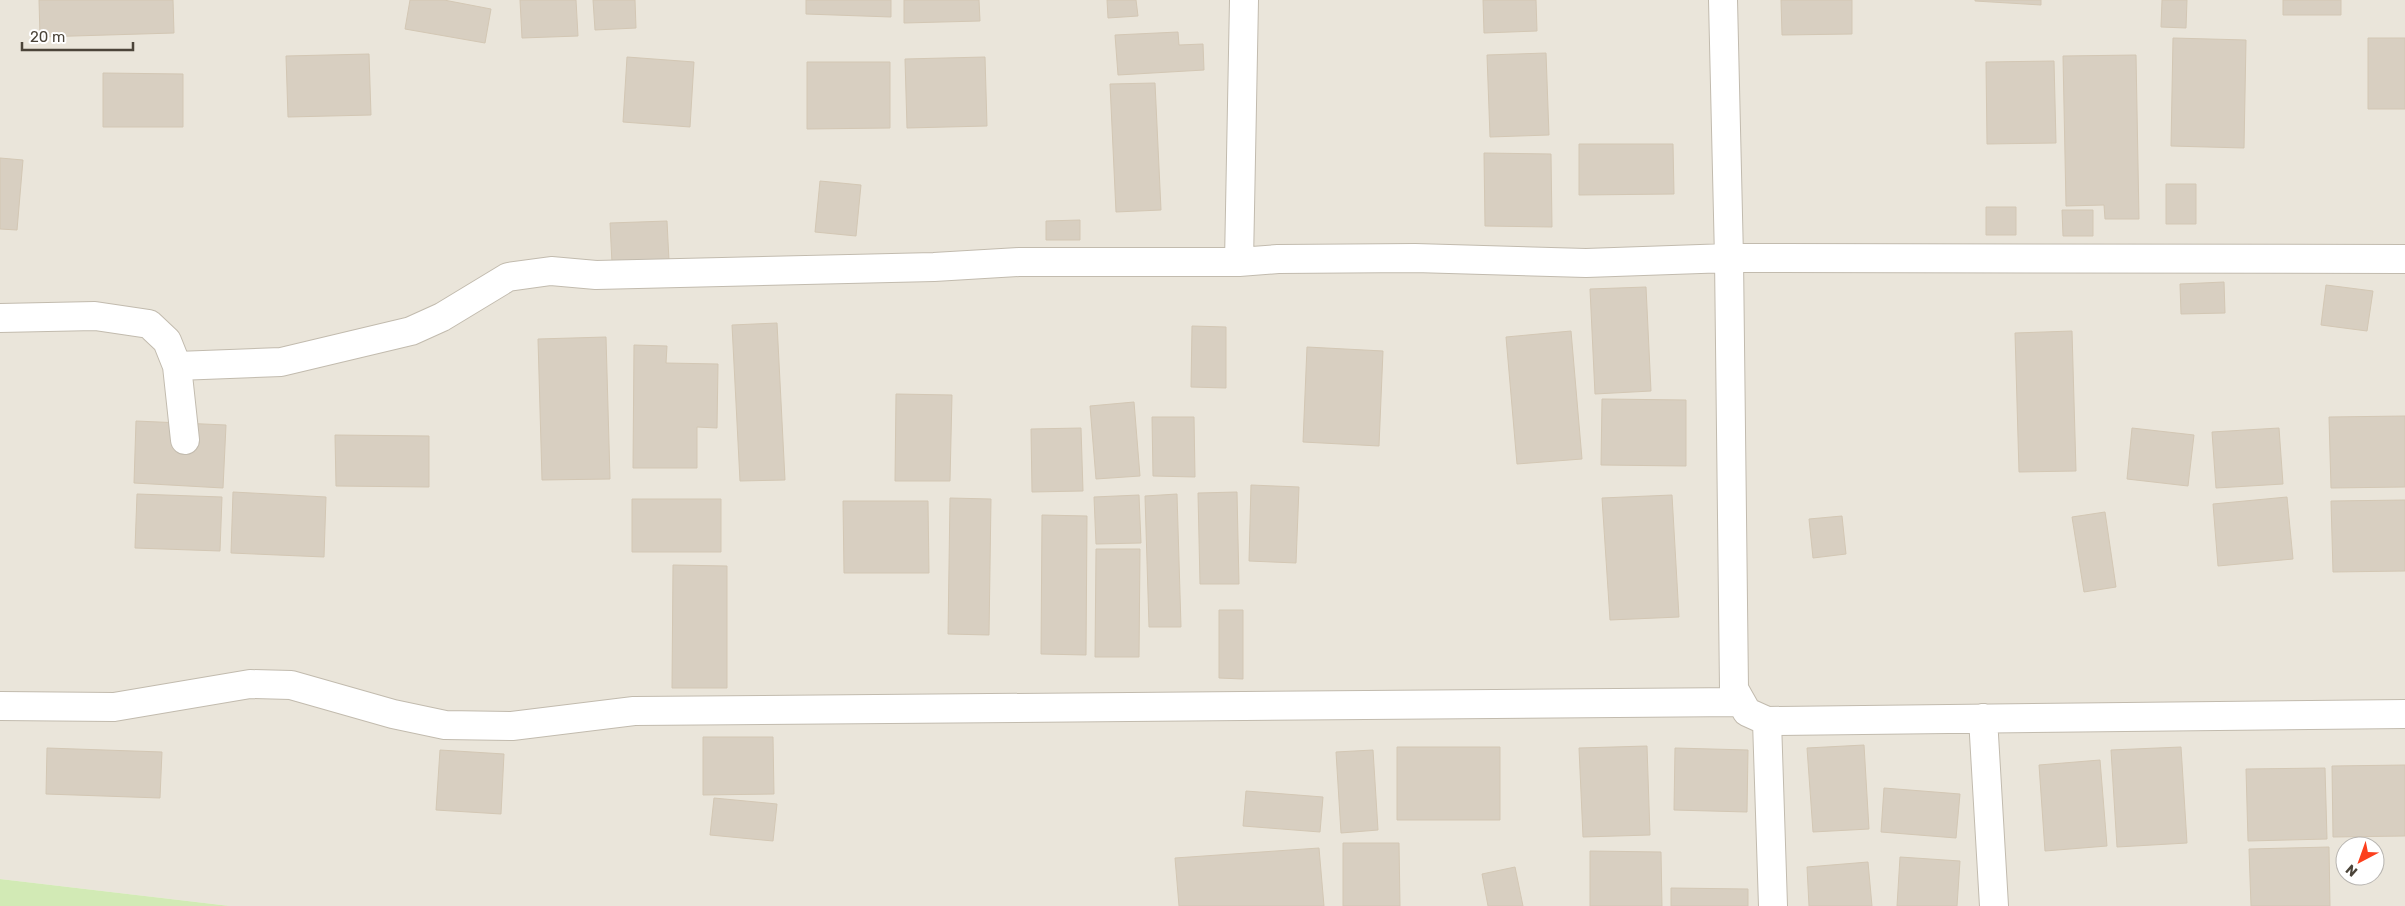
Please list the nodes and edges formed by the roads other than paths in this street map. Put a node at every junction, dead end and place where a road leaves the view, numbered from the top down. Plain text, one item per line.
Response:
1 (1244, 0) edge
2 (1723, 0) edge
3 (1729, 258) junction
4 (2405, 259) edge
5 (1239, 262) junction
6 (0, 318) edge
7 (177, 366) junction
8 (185, 440) dead end
9 (1740, 702) junction
10 (0, 706) edge
11 (2405, 714) edge
12 (1983, 718) junction
13 (1767, 721) junction
14 (1773, 906) edge
15 (1994, 906) edge

1 - 5 street
2 - 3 street
3 - 4 street
3 - 5 street
3 - 9 street
5 - 7 street
6 - 7 street
7 - 8 street
9 - 10 street
9 - 13 street
11 - 12 street
12 - 13 street
12 - 15 street
13 - 14 street

